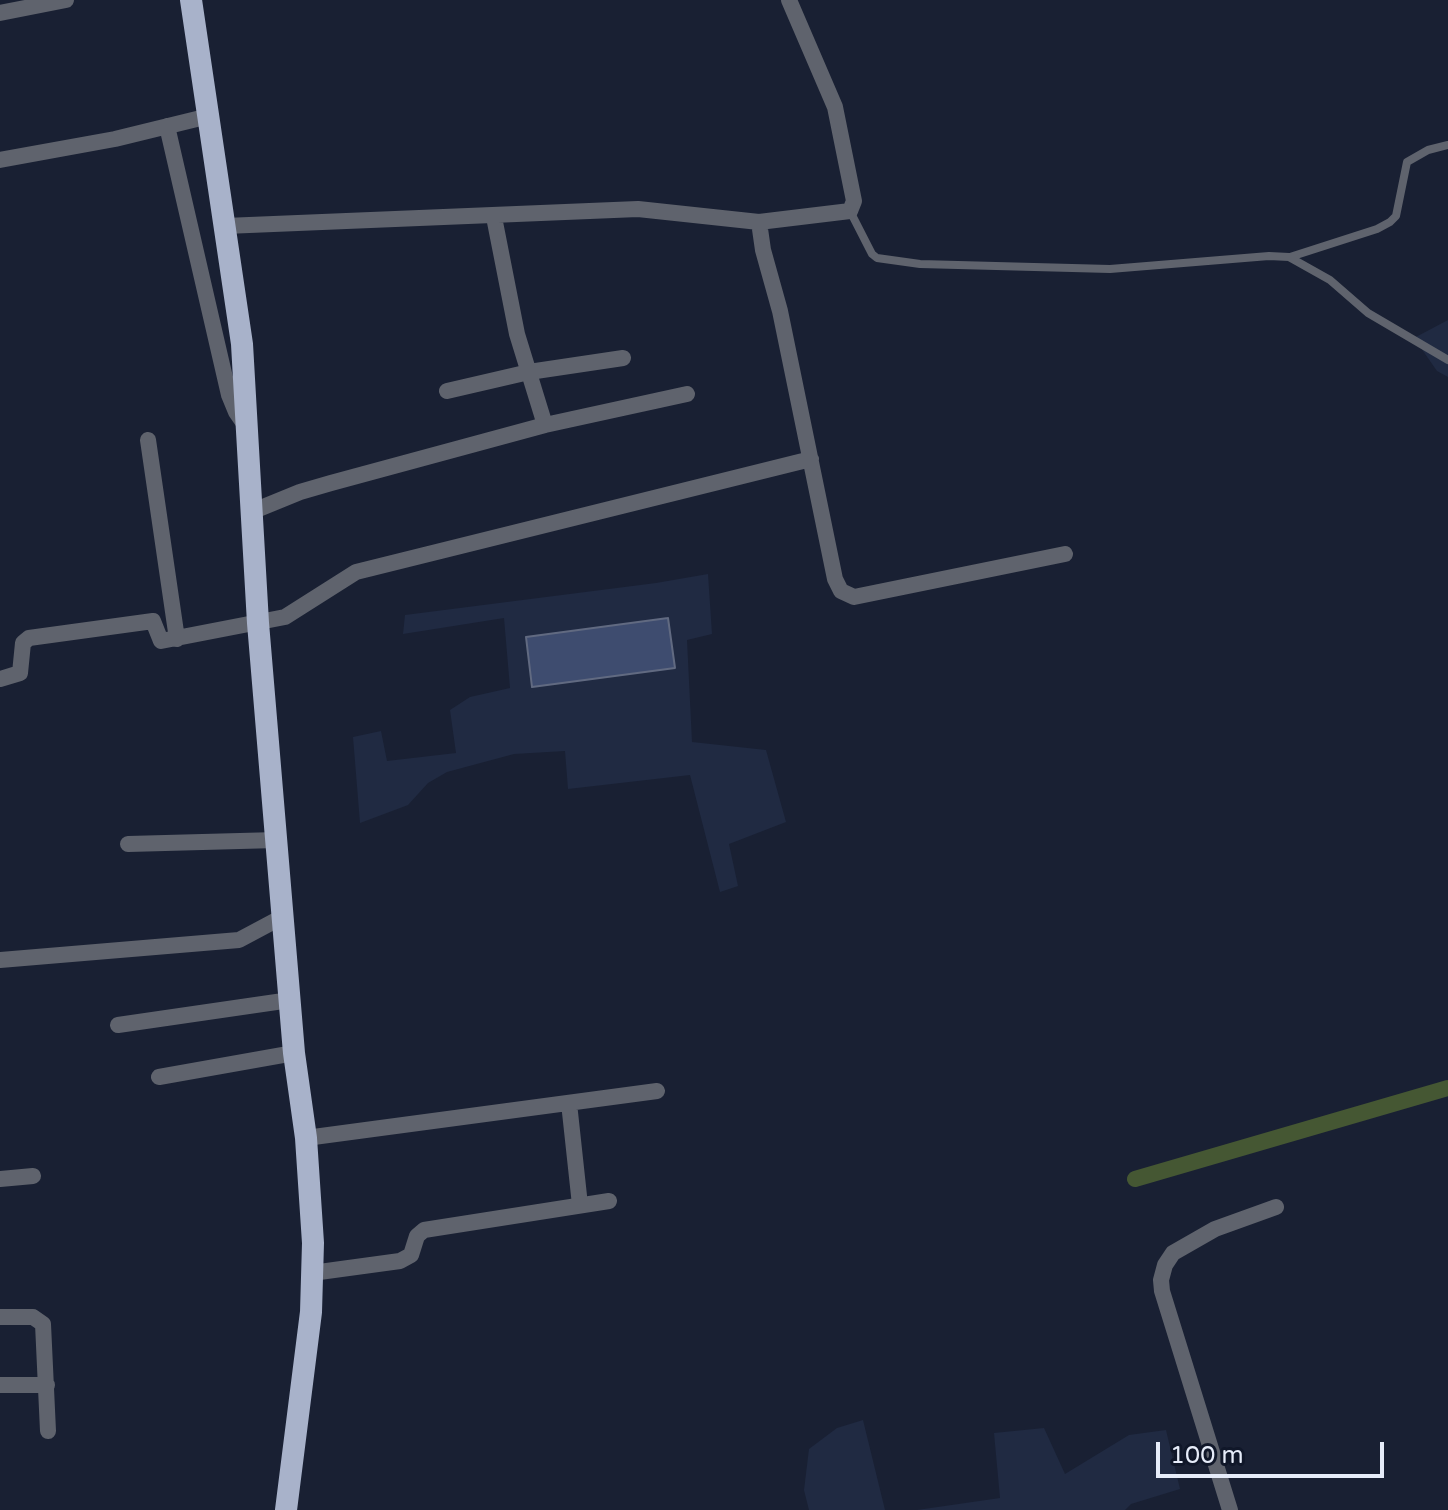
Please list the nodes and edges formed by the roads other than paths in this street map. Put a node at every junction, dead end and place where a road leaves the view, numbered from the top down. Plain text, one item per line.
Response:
1 (66, 0) edge
2 (191, 0) edge
3 (789, 0) edge
4 (0, 13) edge
5 (209, 116) junction
6 (167, 126) junction
7 (1448, 145) edge
8 (0, 160) edge
9 (850, 211) junction
10 (494, 217) junction
11 (759, 222) junction
12 (225, 226) junction
13 (1289, 257) junction
14 (623, 358) dead end
15 (1448, 360) edge
16 (529, 372) junction
17 (447, 391) dead end
18 (687, 394) dead end
19 (545, 425) junction
20 (248, 429) junction
21 (148, 440) dead end
22 (811, 459) junction
23 (251, 512) junction
24 (1065, 554) dead end
25 (258, 623) junction
26 (177, 639) junction
27 (0, 679) edge
28 (277, 840) junction
29 (128, 844) dead end
30 (284, 916) junction
31 (0, 960) edge
32 (290, 1000) junction
33 (118, 1025) dead end
34 (294, 1053) junction
35 (159, 1077) dead end
36 (657, 1091) dead end
37 (569, 1103) junction
38 (306, 1138) junction
39 (33, 1176) dead end
40 (0, 1179) edge
41 (609, 1201) dead end
42 (580, 1205) junction
43 (1276, 1207) dead end
44 (312, 1273) junction
45 (0, 1317) edge
46 (0, 1385) edge
47 (47, 1385) junction
48 (48, 1431) dead end
49 (286, 1510) edge
50 (1230, 1510) edge

1 - 4 street
2 - 5 highway
3 - 9 street
5 - 6 street
5 - 12 highway
6 - 8 street
6 - 20 street
7 - 13 lane
9 - 11 street
9 - 13 lane
10 - 11 street
10 - 12 street
10 - 16 street
11 - 22 street
12 - 20 highway
13 - 15 lane
14 - 16 street
16 - 17 street
16 - 19 street
18 - 19 street
19 - 23 street
20 - 23 highway
21 - 26 street
22 - 24 street
22 - 25 street
23 - 25 highway
25 - 26 street
25 - 28 highway
26 - 27 street
28 - 29 street
28 - 30 highway
30 - 31 street
30 - 32 highway
32 - 33 street
32 - 34 highway
34 - 35 street
34 - 38 highway
36 - 37 street
37 - 38 street
37 - 42 street
38 - 44 highway
39 - 40 street
41 - 42 street
42 - 44 street
43 - 50 street
44 - 49 highway
45 - 47 street
46 - 47 street
47 - 48 street

